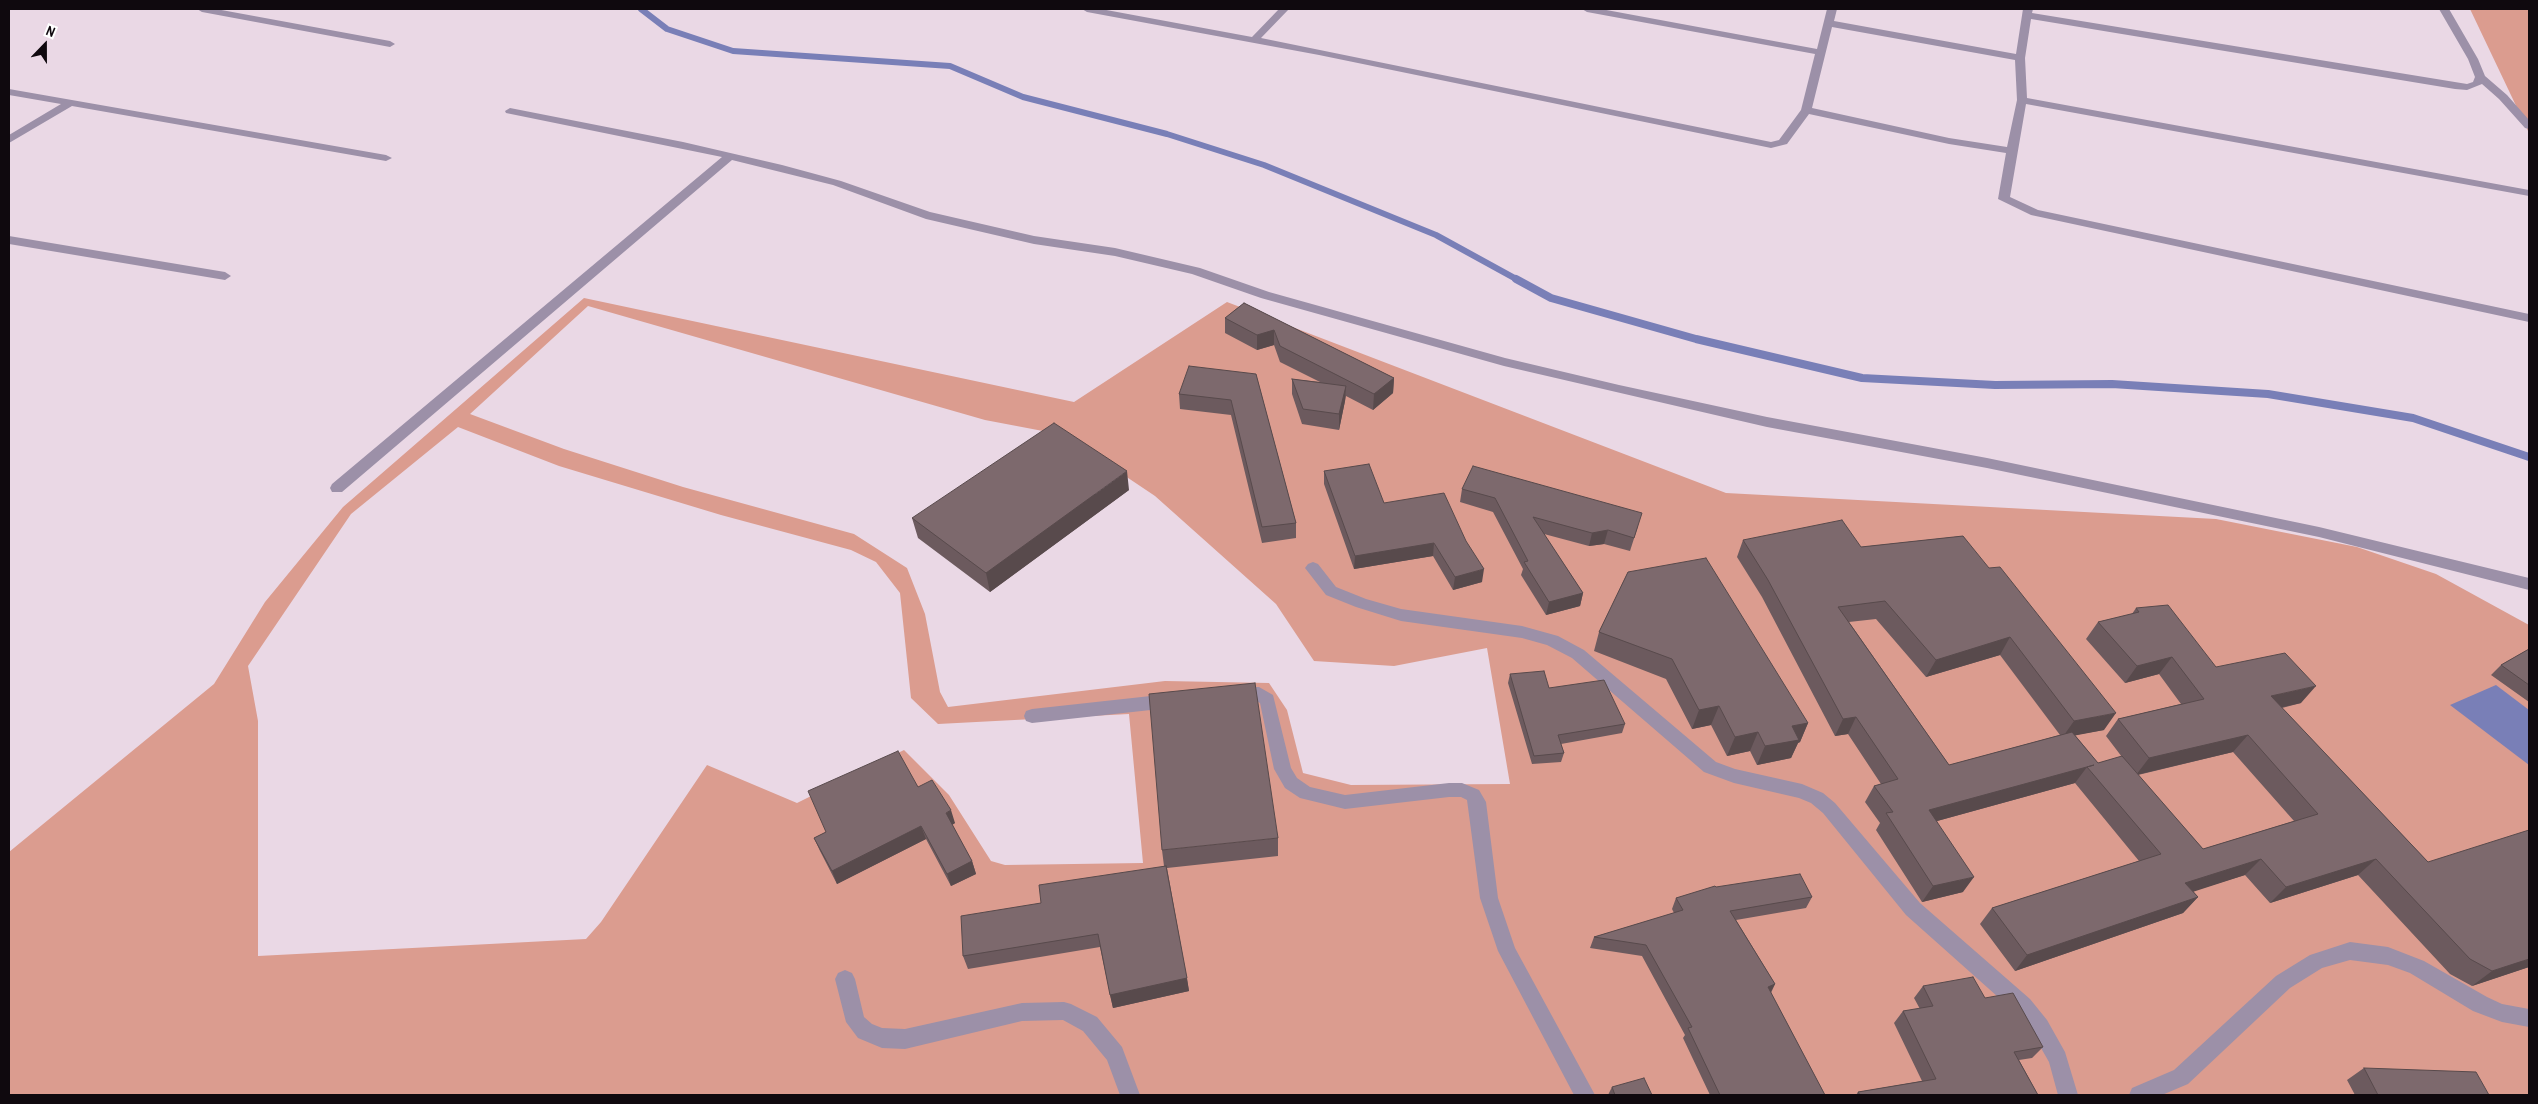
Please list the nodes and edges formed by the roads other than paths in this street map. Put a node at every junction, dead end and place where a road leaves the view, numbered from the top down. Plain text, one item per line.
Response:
1 (202, 9) edge
2 (1087, 9) edge
3 (1284, 9) edge
4 (1588, 9) edge
5 (1832, 9) edge
6 (2444, 9) edge
7 (2028, 12) edge
8 (1829, 23) junction
9 (1254, 40) junction
10 (390, 44) dead end
11 (1819, 52) junction
12 (2020, 58) junction
13 (2480, 77) junction
14 (9, 92) edge
15 (2022, 100) junction
16 (70, 103) junction
17 (1806, 110) junction
18 (510, 111) dead end
19 (2529, 126) edge
20 (9, 140) edge
21 (2012, 151) junction
22 (730, 156) junction
23 (386, 158) dead end
24 (2529, 193) edge
25 (9, 240) edge
26 (225, 276) dead end
27 (2529, 318) edge
28 (337, 488) dead end
29 (1313, 568) dead end
30 (2529, 584) edge
31 (1218, 696) edge
32 (1188, 699) edge
33 (1032, 716) dead end
34 (845, 980) dead end
35 (2529, 1018) edge
36 (1130, 1095) edge
37 (1585, 1095) edge
38 (2068, 1095) edge
39 (2139, 1095) edge

1 - 10 street
2 - 9 street
3 - 9 street
4 - 11 street
5 - 8 street
6 - 13 street
7 - 12 street
7 - 13 street
8 - 11 street
8 - 12 street
9 - 17 street
11 - 17 street
12 - 15 street
13 - 19 street
14 - 16 street
15 - 21 street
15 - 24 street
16 - 20 street
16 - 23 street
17 - 21 street
18 - 22 street
21 - 27 street
22 - 28 street
22 - 30 street
25 - 26 street
29 - 38 street
31 - 37 street
32 - 33 street
34 - 36 street
35 - 39 street

